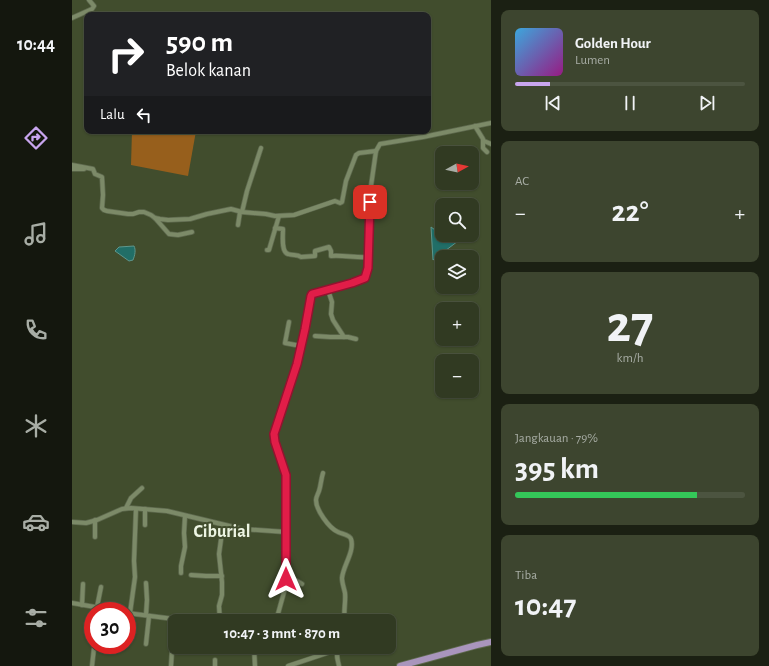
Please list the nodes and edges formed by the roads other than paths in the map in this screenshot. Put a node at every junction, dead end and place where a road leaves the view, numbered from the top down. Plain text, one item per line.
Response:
1 (90, 0) edge
2 (85, 12) edge
3 (84, 13) edge
4 (72, 18) edge
5 (491, 123) edge
6 (475, 126) junction
7 (484, 141) junction
8 (491, 144) edge
9 (262, 148) dead end
10 (376, 151) junction
11 (486, 152) dead end
12 (72, 165) edge
13 (89, 168) junction
14 (72, 169) edge
15 (241, 212) junction
16 (279, 216) junction
17 (155, 218) junction
18 (238, 225) dead end
19 (275, 228) junction
20 (192, 232) dead end
21 (267, 250) dead end
22 (368, 257) junction
23 (328, 290) junction
24 (289, 322) dead end
25 (314, 336) dead end
26 (344, 337) junction
27 (356, 339) dead end
28 (301, 346) junction
29 (323, 473) dead end
30 (142, 488) dead end
31 (126, 508) junction
32 (136, 509) junction
33 (145, 509) junction
34 (185, 516) junction
35 (95, 520) junction
36 (72, 522) edge
37 (145, 525) dead end
38 (223, 525) junction
39 (286, 532) junction
40 (95, 537) dead end
41 (181, 573) dead end
42 (191, 575) dead end
43 (222, 576) junction
44 (286, 581) junction
45 (146, 583) dead end
46 (83, 584) dead end
47 (302, 584) dead end
48 (101, 587) dead end
49 (98, 602) edge
50 (130, 602) edge
51 (72, 603) edge
52 (82, 605) joint
53 (136, 614) edge
54 (220, 614) edge
55 (278, 614) edge
56 (344, 614) edge
57 (148, 615) junction
58 (168, 618) edge
59 (491, 642) edge
60 (146, 644) dead end
61 (93, 654) edge
62 (172, 654) edge
63 (254, 654) edge
64 (323, 654) edge
65 (337, 654) edge
66 (215, 660) dead end
67 (92, 666) edge
68 (171, 666) edge
69 (215, 666) edge
70 (255, 666) edge
71 (288, 666) edge
72 (339, 666) edge
73 (400, 666) edge

1 - 2 street
3 - 4 street
5 - 6 street
6 - 7 street
6 - 10 street
7 - 8 street
7 - 11 street
9 - 15 street
10 - 16 street
10 - 22 street
12 - 13 street
13 - 14 street
13 - 17 street
15 - 16 street
15 - 17 street
15 - 18 street
16 - 19 street
17 - 20 street
19 - 21 street
19 - 22 street
22 - 23 street
23 - 26 street
23 - 28 street
24 - 28 street
25 - 26 street
26 - 27 street
28 - 39 street
29 - 56 street
30 - 31 street
31 - 32 street
31 - 35 street
32 - 33 street
32 - 50 street
33 - 34 street
33 - 37 street
34 - 38 street
34 - 41 street
35 - 36 street
35 - 40 street
38 - 39 street
38 - 43 street
39 - 44 street
42 - 43 street
43 - 54 street
44 - 47 street
44 - 55 street
45 - 57 street
46 - 52 street
48 - 49 street
51 - 52 street
53 - 57 street
57 - 58 street
57 - 60 street
59 - 73 main road
61 - 67 street
62 - 68 street
63 - 70 street
64 - 71 street
65 - 72 street
66 - 69 street

